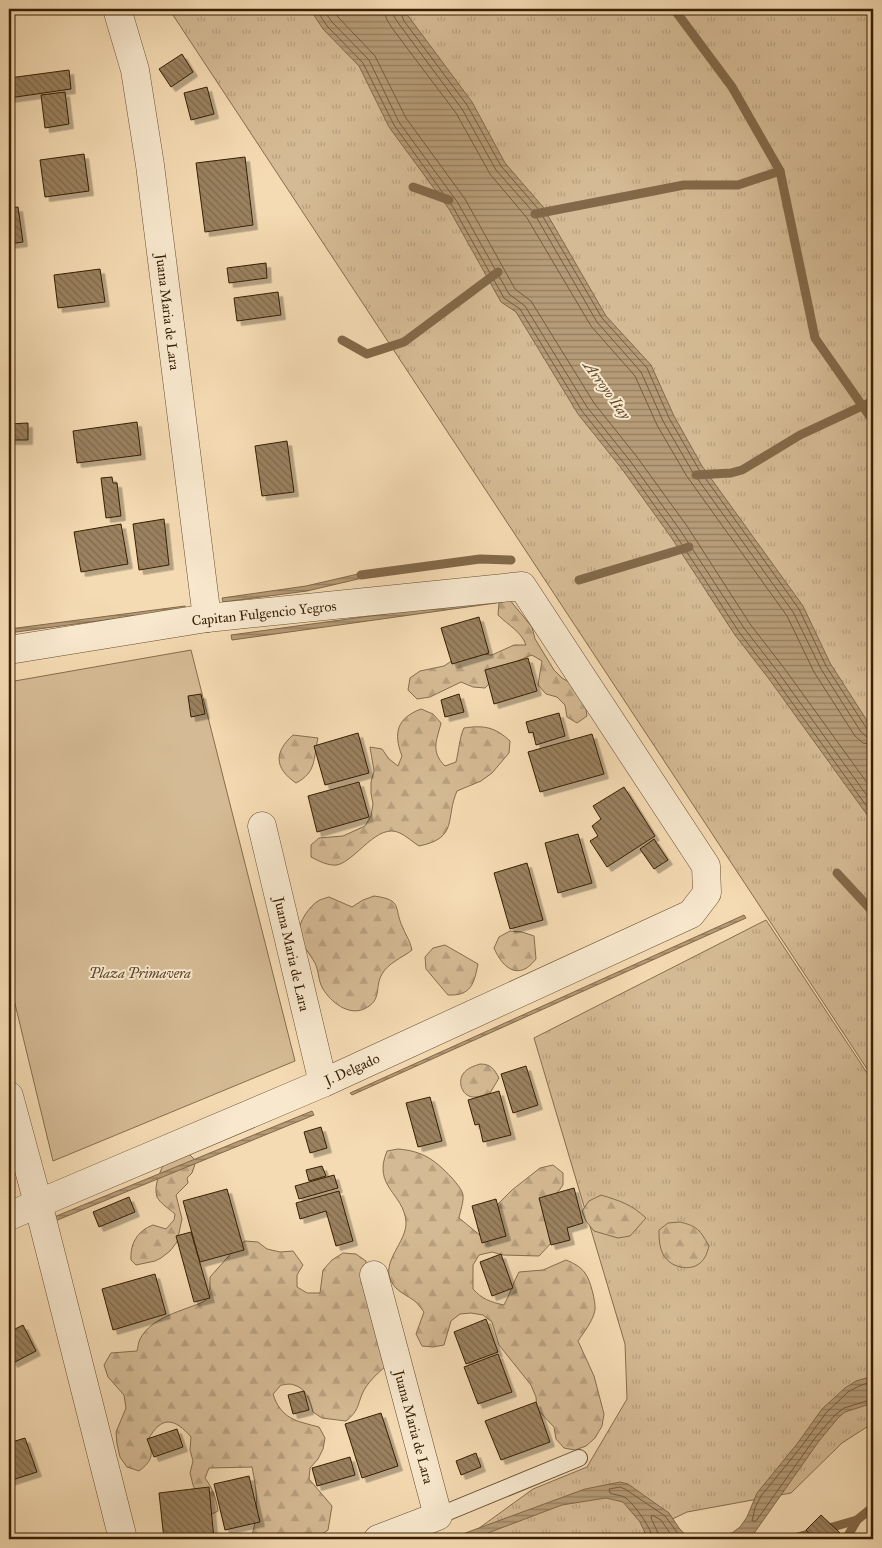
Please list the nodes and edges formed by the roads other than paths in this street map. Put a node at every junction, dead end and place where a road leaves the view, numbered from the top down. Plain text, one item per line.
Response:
1 (117, 9) edge
2 (207, 618) junction
3 (9, 650) edge
4 (262, 826) dead end
5 (691, 914) joint
6 (323, 1083) junction
7 (9, 1096) edge
8 (38, 1203) junction
9 (9, 1216) edge
10 (374, 1275) dead end
11 (579, 1458) dead end
12 (438, 1516) junction
13 (123, 1539) edge
14 (378, 1539) edge

1 - 2 street, Juana Maria de Lara
2 - 3 street, Capitan Fulgencio Yegros
2 - 5 street, Capitan Fulgencio Yegros
4 - 6 street, Juana Maria de Lara
5 - 6 street, J. Delgado
6 - 8 street, J. Delgado
7 - 8 street
8 - 9 street, J. Delgado
8 - 13 street
10 - 12 street, Juana Maria de Lara
11 - 12 lane
12 - 14 street

